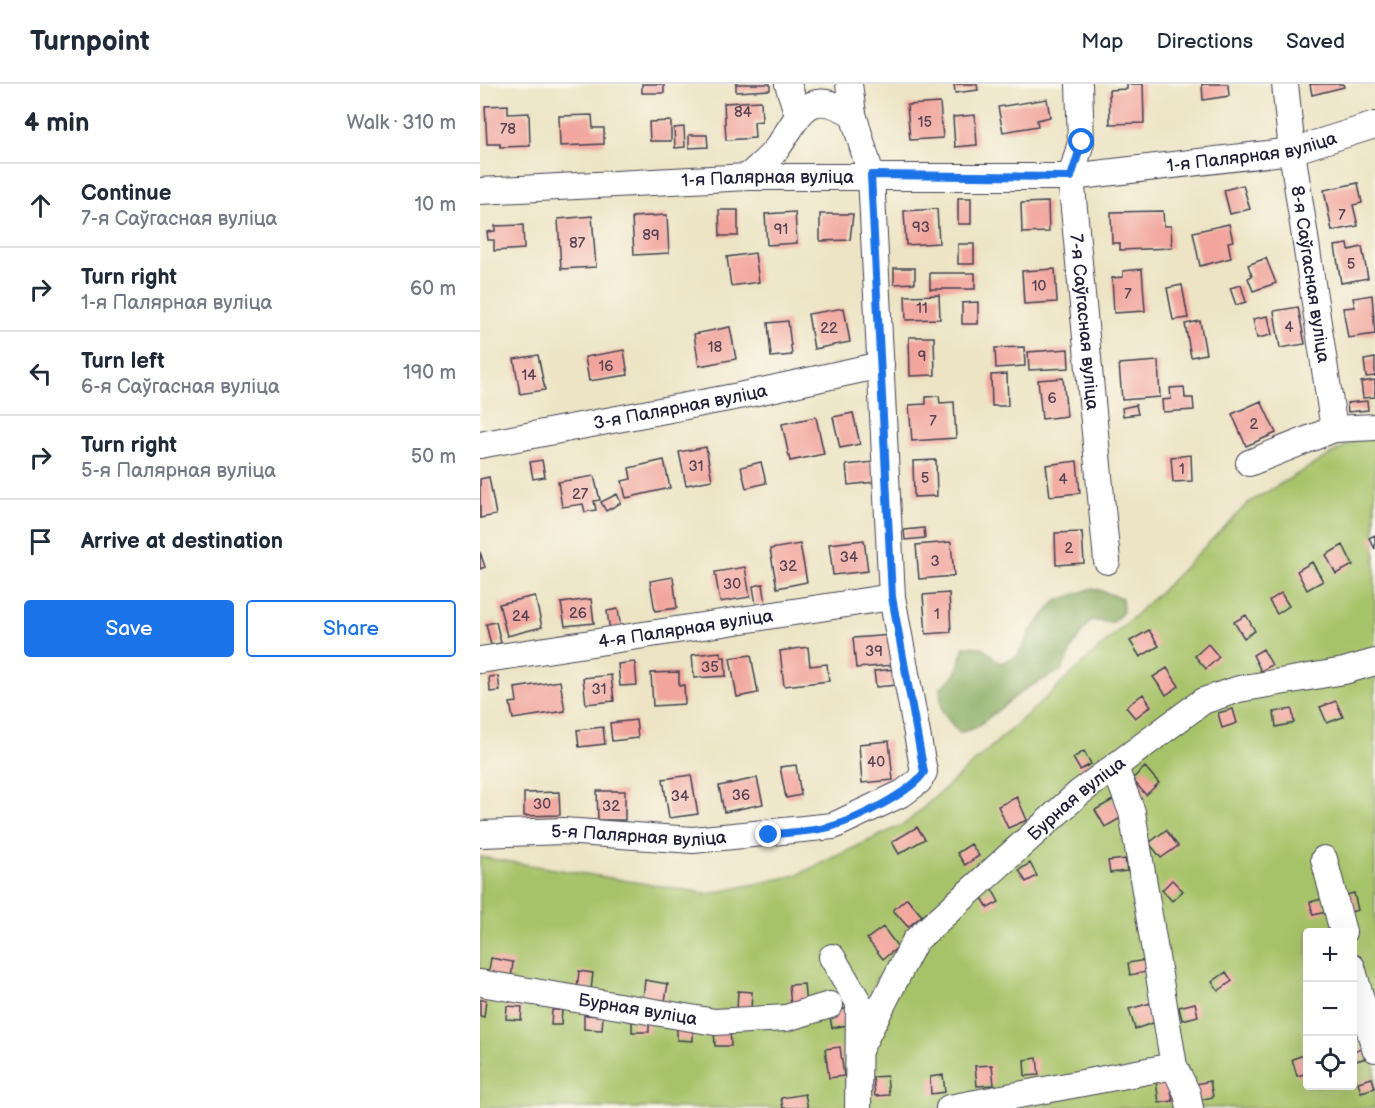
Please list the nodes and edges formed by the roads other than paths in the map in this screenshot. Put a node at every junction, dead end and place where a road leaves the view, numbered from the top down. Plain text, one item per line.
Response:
1 (788, 84) edge
2 (849, 84) edge
3 (1079, 84) edge
4 (1285, 84) edge
5 (854, 114) junction
6 (798, 115) junction
7 (1375, 125) edge
8 (1292, 151) junction
9 (871, 175) junction
10 (748, 177) junction
11 (1071, 177) junction
12 (480, 191) edge
13 (881, 365) junction
14 (1375, 427) edge
15 (1334, 429) junction
16 (480, 445) edge
17 (1249, 463) dead end
18 (1107, 561) dead end
19 (892, 597) junction
20 (480, 660) edge
21 (1375, 662) edge
22 (1115, 768) junction
23 (480, 834) edge
24 (1324, 859) dead end
25 (1342, 928) edge
26 (832, 957) dead end
27 (1357, 982) edge
28 (480, 983) edge
29 (830, 1005) dead end
30 (1375, 1049) edge
31 (859, 1050) junction
32 (1174, 1066) junction
33 (858, 1108) edge
34 (949, 1108) edge
35 (1190, 1108) edge

1 - 6 street
2 - 5 street
3 - 11 street, 7-я Саўгасная вуліца
4 - 8 street, 8-я Саўгасная вуліца
5 - 6 street
5 - 9 street
6 - 10 street
7 - 8 street, 1-я Палярная вуліца
8 - 11 street, 1-я Палярная вуліца
8 - 15 street, 8-я Саўгасная вуліца
9 - 10 street, 1-я Палярная вуліца
9 - 11 street, 1-я Палярная вуліца
9 - 13 street
10 - 12 street, 1-я Палярная вуліца
11 - 18 street, 7-я Саўгасная вуліца
13 - 16 street, 3-я Палярная вуліца
13 - 19 street
14 - 15 street
15 - 17 street
19 - 20 street, 4-я Палярная вуліца
19 - 23 street, 5-я Палярная вуліца
21 - 22 street, Бурная вуліца
22 - 31 street, Бурная вуліца
22 - 32 street
24 - 25 street
26 - 31 street
27 - 30 street
28 - 29 street, Бурная вуліца
31 - 33 street
32 - 34 street
32 - 35 street

